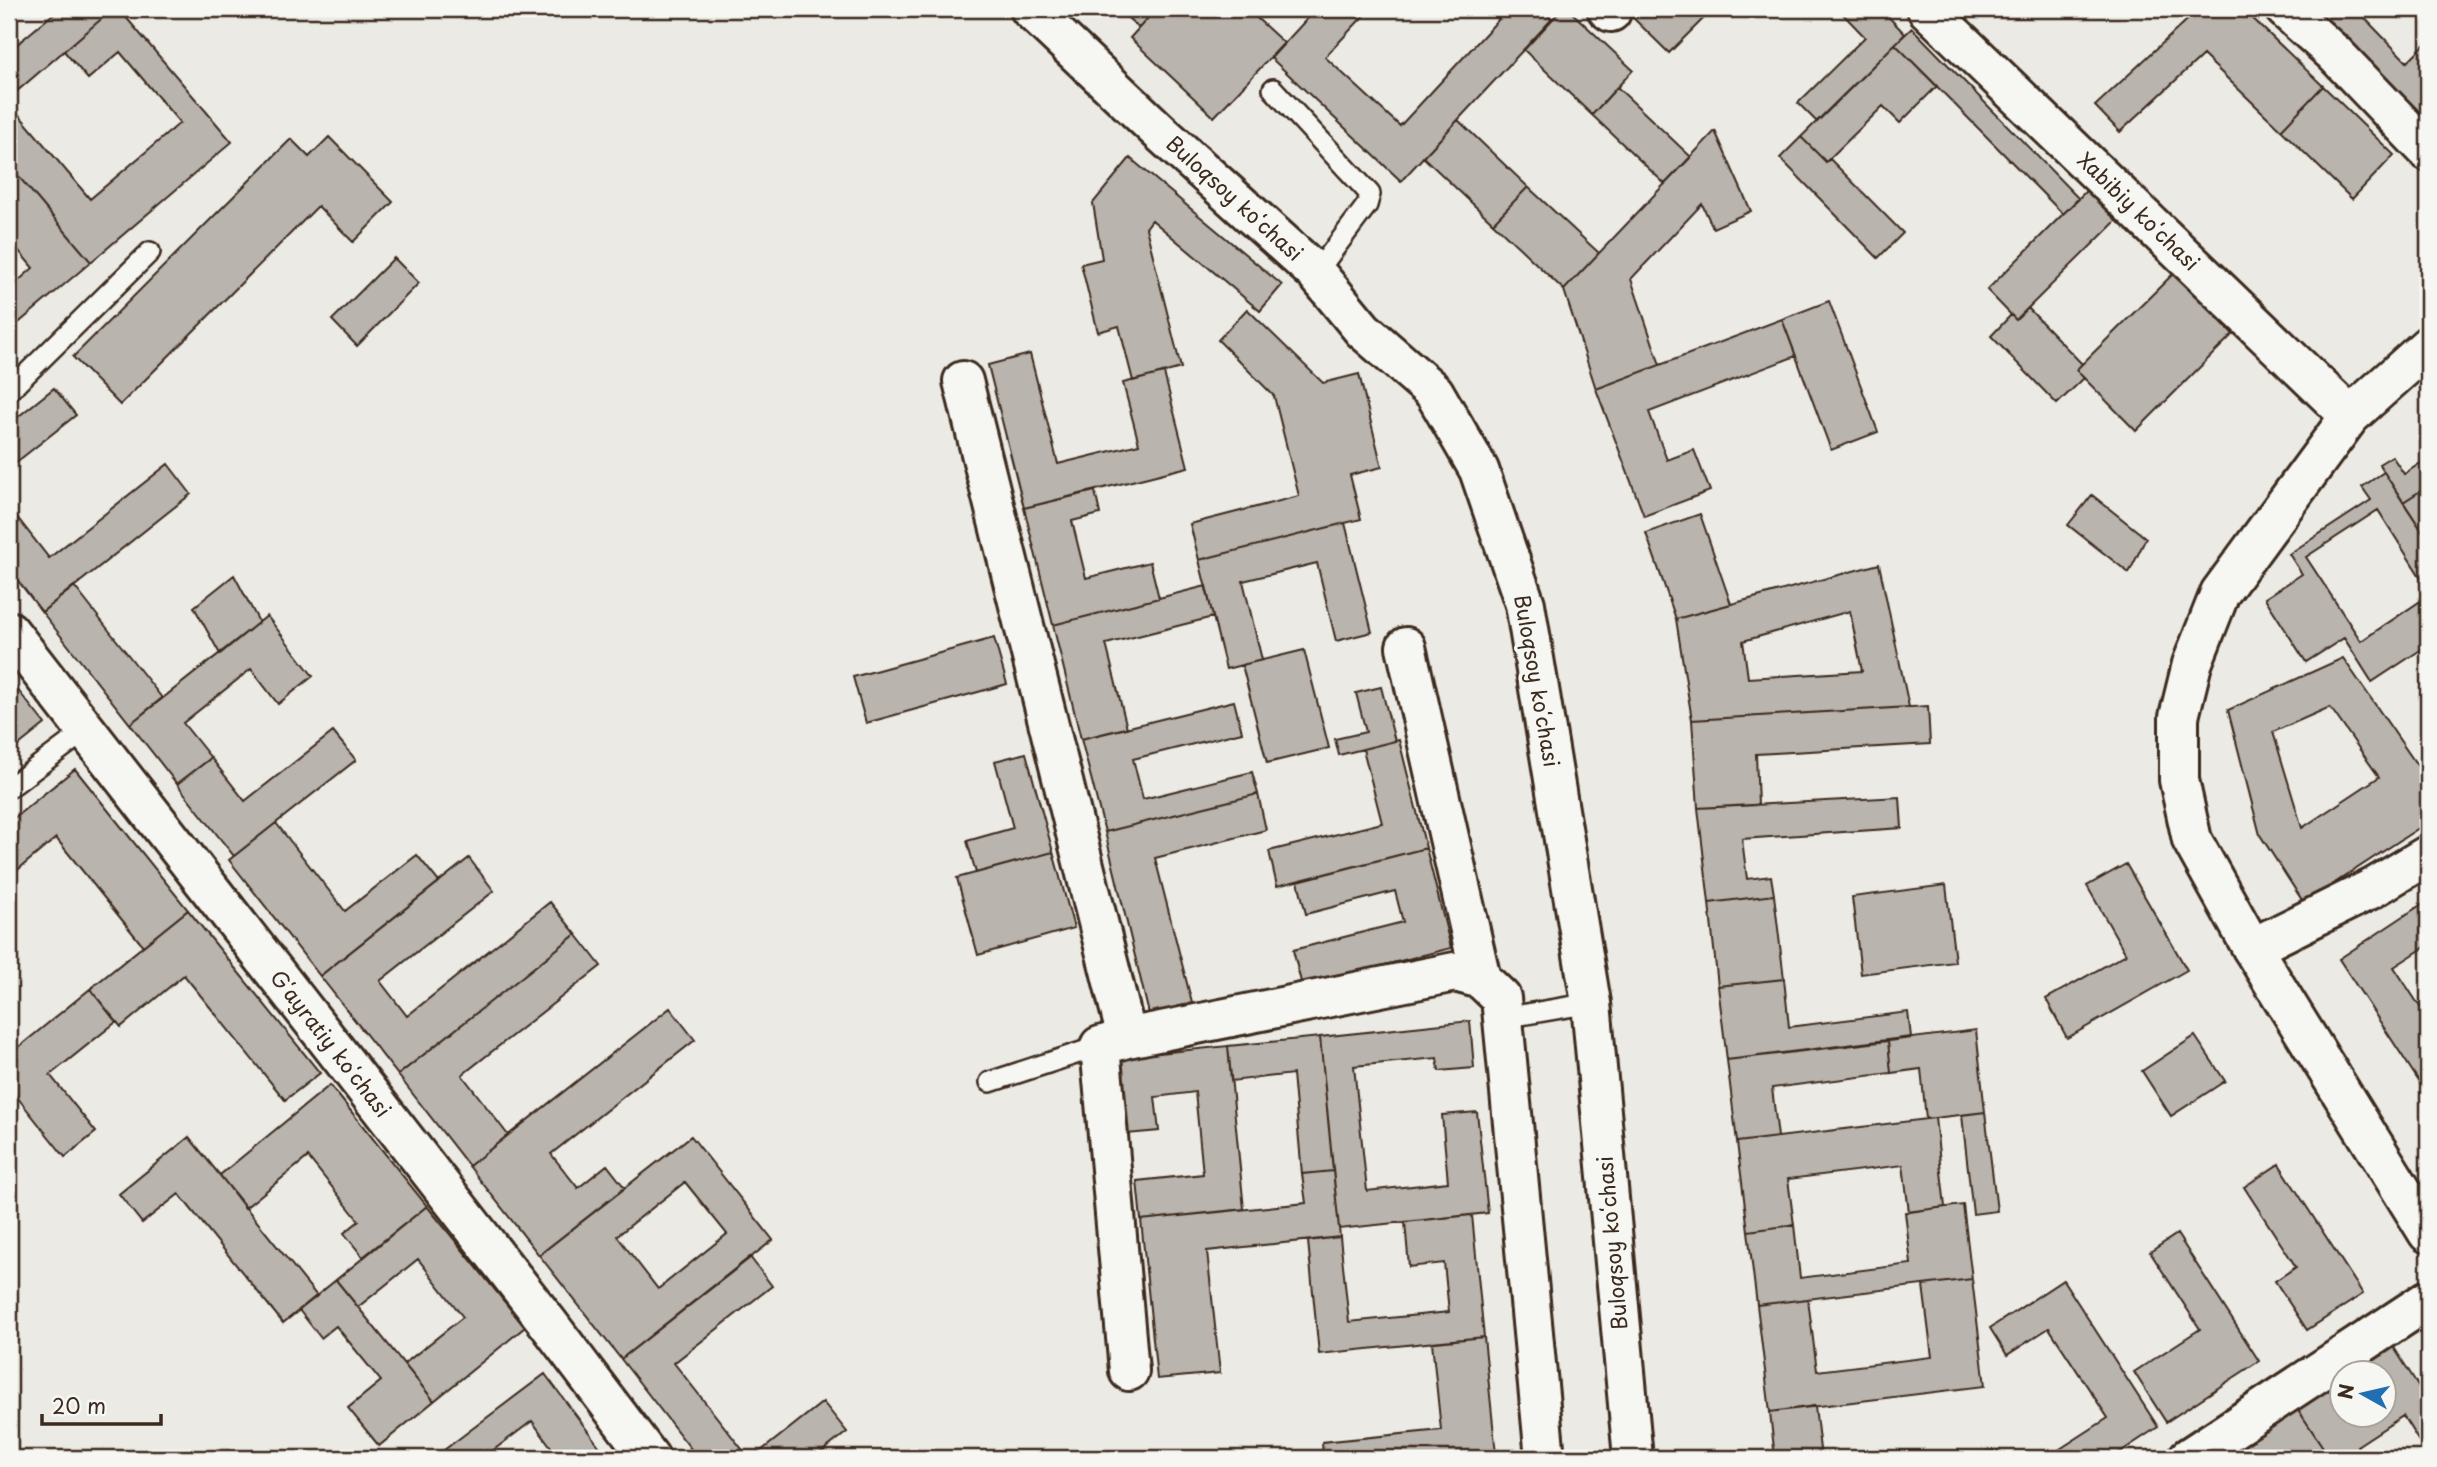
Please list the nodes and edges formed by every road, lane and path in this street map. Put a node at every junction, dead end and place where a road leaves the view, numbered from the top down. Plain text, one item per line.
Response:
1 (1030, 9) edge
2 (1927, 9) edge
3 (2286, 9) edge
4 (1273, 89) dead end
5 (2428, 151) edge
6 (150, 252) dead end
7 (1316, 273) junction
8 (2428, 346) edge
9 (962, 382) dead end
10 (9, 391) edge
11 (2350, 416) junction
12 (9, 631) edge
13 (1406, 647) dead end
14 (85, 731) junction
15 (9, 788) edge
16 (2428, 855) edge
17 (2252, 948) junction
18 (1481, 979) junction
19 (1591, 1003) junction
20 (1503, 1018) junction
21 (1114, 1042) junction
22 (990, 1082) dead end
23 (2428, 1233) edge
24 (2428, 1300) edge
25 (1129, 1371) dead end
26 (650, 1458) edge
27 (1545, 1458) edge
28 (1633, 1458) edge
29 (2188, 1458) edge

1 - 7 street, Buloqsoy koʻchasi
2 - 11 street, Xabibiy koʻchasi
3 - 5 street
4 - 7 lane
6 - 10 lane
7 - 19 street, Buloqsoy koʻchasi
8 - 11 street
9 - 21 street
11 - 17 street
12 - 14 street, Gʻayratiy koʻchasi
13 - 18 street
14 - 15 lane
14 - 26 street, Gʻayratiy koʻchasi
16 - 17 street
17 - 23 street
18 - 20 street
18 - 21 street
19 - 20 lane
19 - 28 street, Buloqsoy koʻchasi
20 - 27 street
21 - 22 lane
21 - 25 street
24 - 29 street

